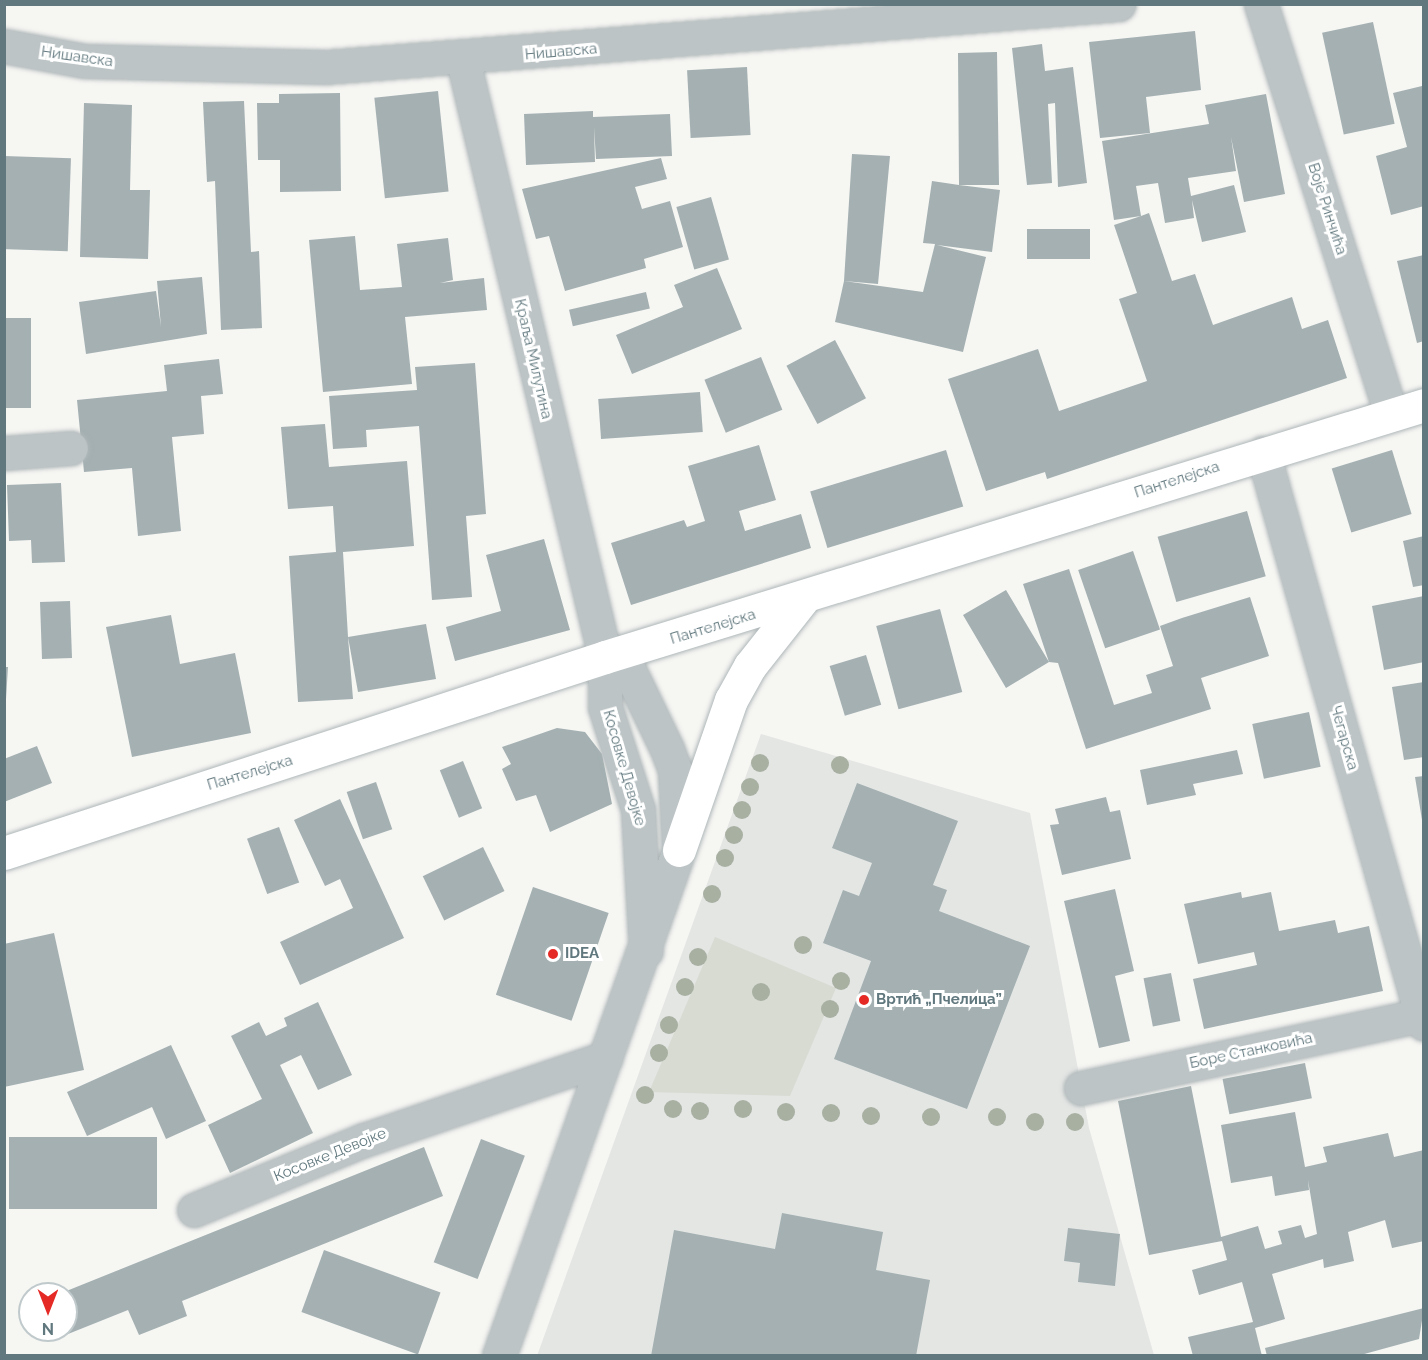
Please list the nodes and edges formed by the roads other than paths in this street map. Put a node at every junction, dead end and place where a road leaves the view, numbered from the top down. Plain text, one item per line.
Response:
1 (1119, 4) edge
2 (1261, 4) edge
3 (4, 45) edge
4 (463, 60) junction
5 (1424, 405) edge
6 (1391, 413) junction
7 (70, 448) dead end
8 (4, 453) edge
9 (1263, 453) junction
10 (802, 599) junction
11 (605, 657) junction
12 (679, 850) junction
13 (4, 853) edge
14 (646, 951) junction
15 (1422, 1020) edge
16 (605, 1058) junction
17 (1081, 1088) dead end
18 (194, 1210) dead end
19 (499, 1356) edge

1 - 4 street, Нишавска
2 - 6 street, Воје Ринчића
3 - 4 street, Нишавска
4 - 11 street, Краља Милутина
5 - 6 main road, Пантелејска
6 - 9 main road, Пантелејска
7 - 8 street
9 - 10 main road, Пантелејска
9 - 15 street, Чегарска
10 - 11 main road, Пантелејска
10 - 12 main road
11 - 12 street, Косовке Девојке
11 - 13 main road, Пантелејска
11 - 14 street, Косовке Девојке
12 - 14 street, Косовке Девојке
14 - 16 street, Косовке Девојке
15 - 17 street, Боре Станковића
16 - 18 street, Косовке Девојке
16 - 19 street, Косовке Девојке

